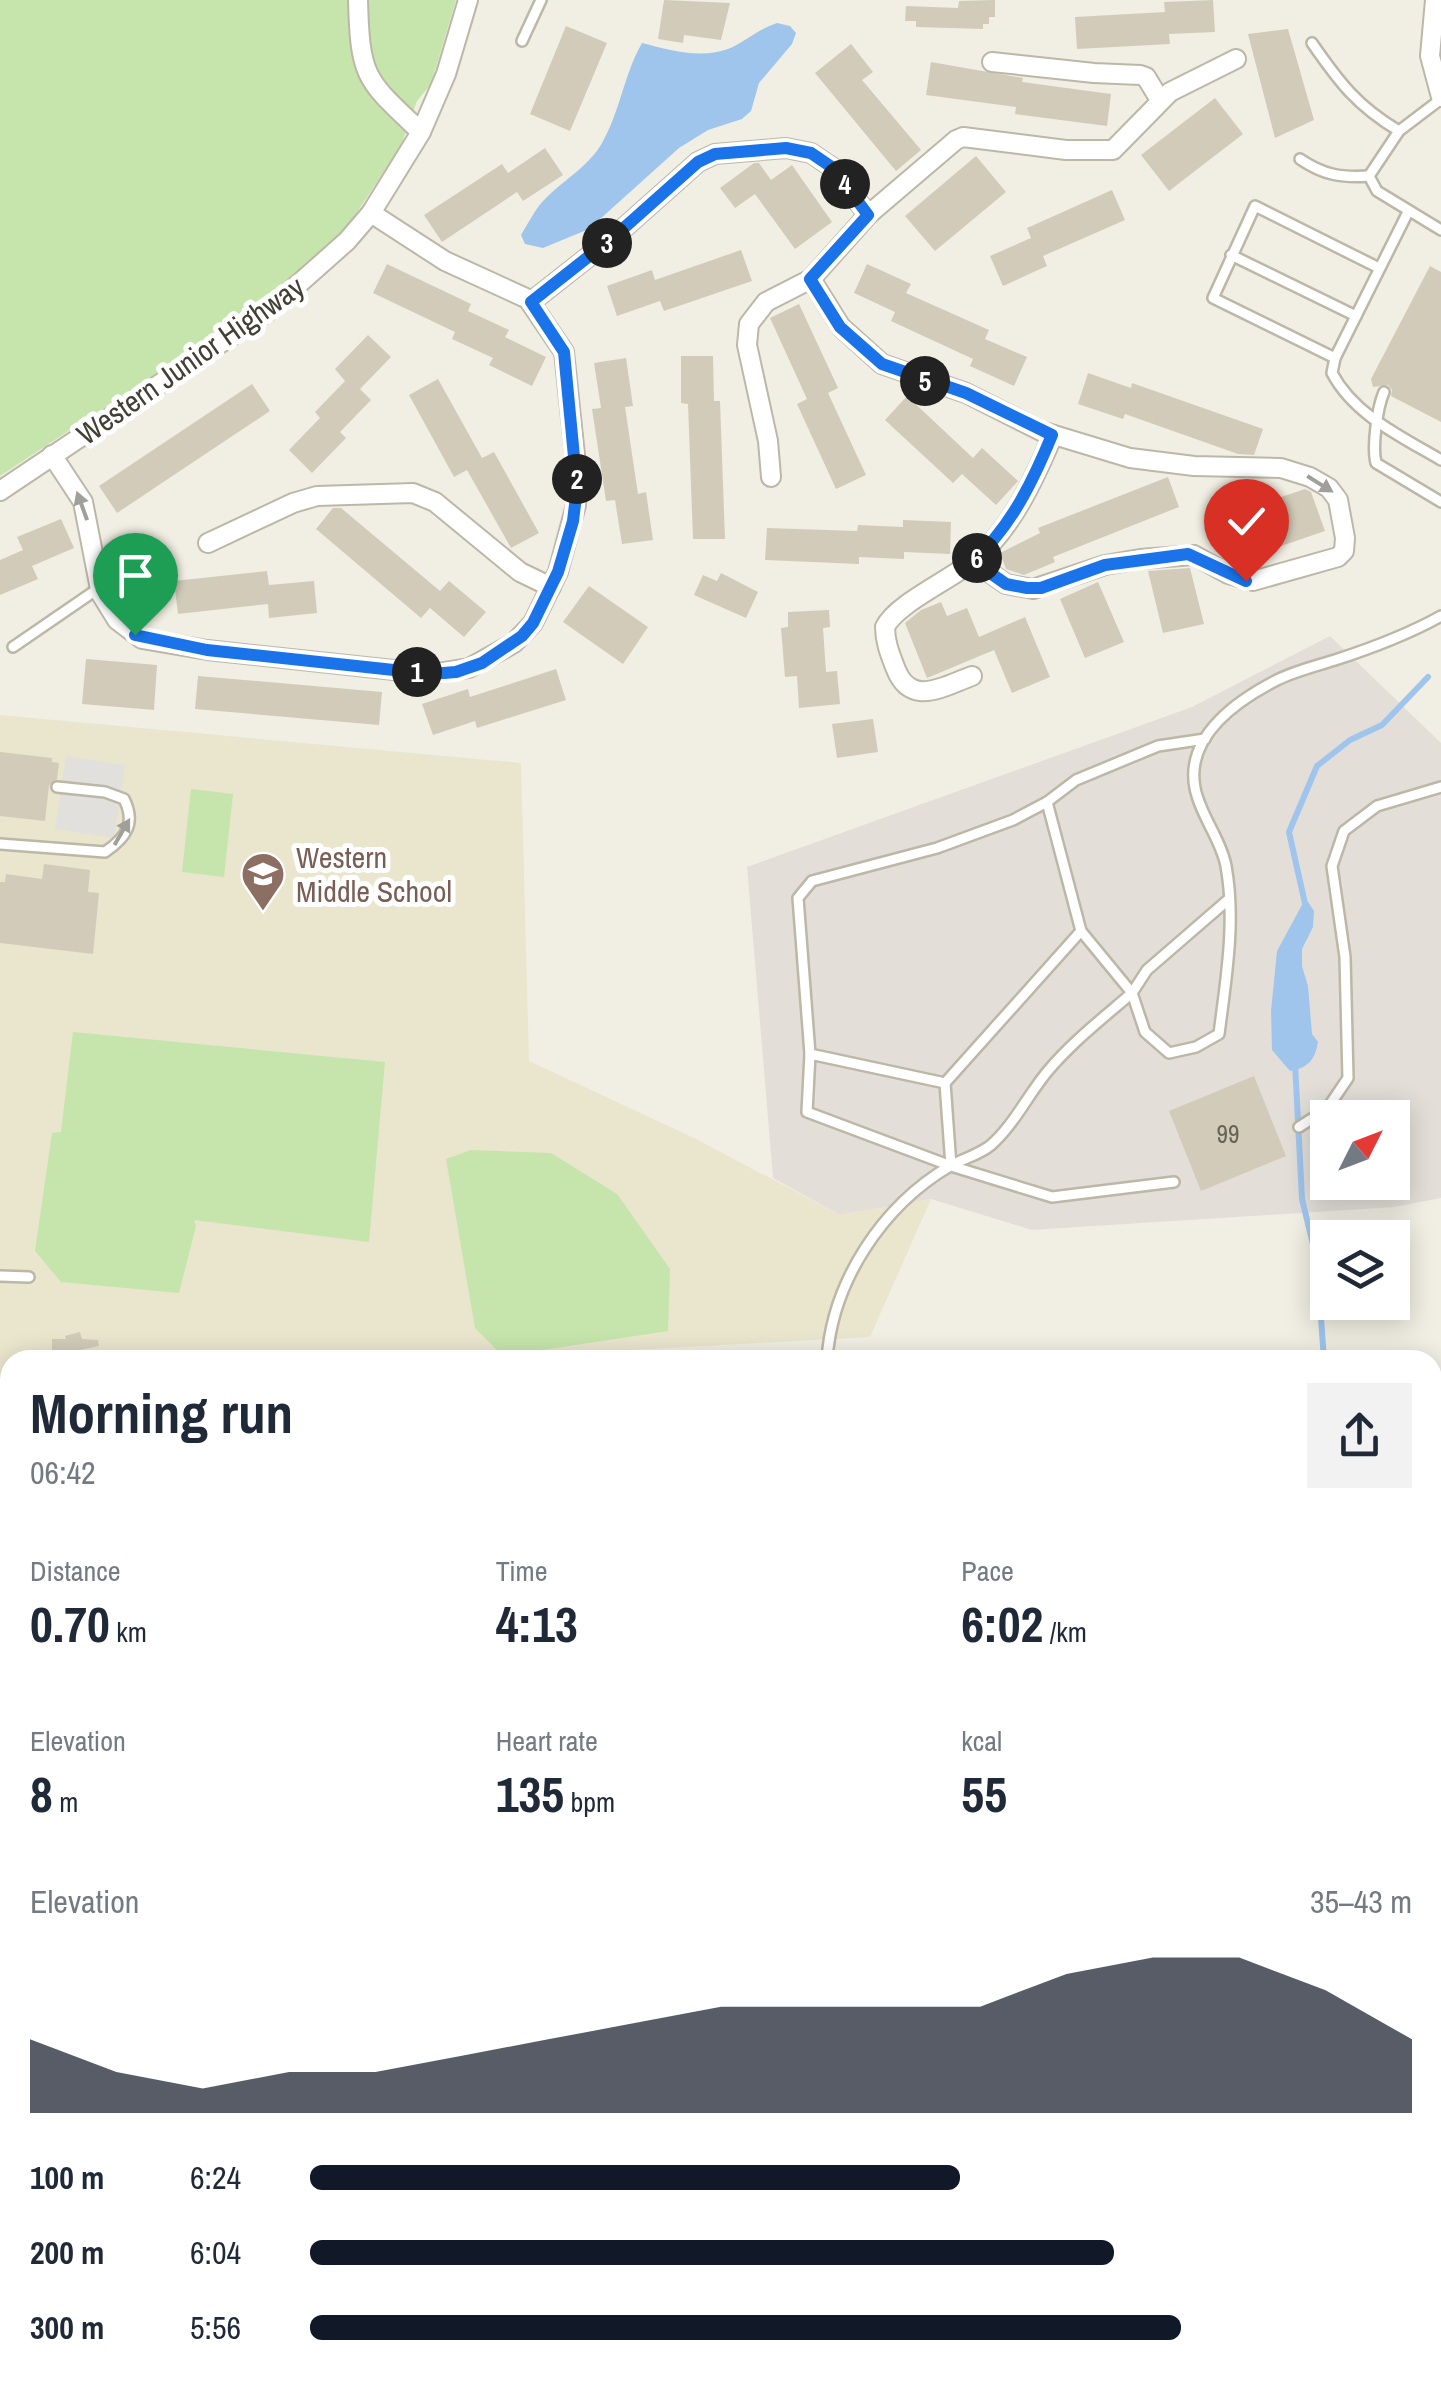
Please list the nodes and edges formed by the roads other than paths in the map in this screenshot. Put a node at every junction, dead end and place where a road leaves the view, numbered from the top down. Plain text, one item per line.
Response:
1 (358, 0) edge
2 (468, 0) edge
3 (541, 0) edge
4 (1435, 0) edge
5 (522, 42) dead end
6 (1312, 42) dead end
7 (1236, 60) dead end
8 (992, 62) dead end
9 (1441, 98) edge
10 (1160, 100) junction
11 (1399, 131) junction
12 (421, 132) junction
13 (1300, 159) dead end
14 (1369, 176) junction
15 (1408, 212) junction
16 (371, 213) junction
17 (868, 215) junction
18 (1441, 230) edge
19 (1231, 254) junction
20 (1379, 268) junction
21 (810, 279) junction
22 (531, 302) junction
23 (1356, 316) junction
24 (1335, 358) junction
25 (1384, 392) dead end
26 (1378, 422) junction
27 (1052, 435) junction
28 (52, 455) junction
29 (1441, 460) edge
30 (771, 476) dead end
31 (0, 490) edge
32 (1441, 502) edge
33 (208, 544) dead end
34 (973, 561) junction
35 (551, 587) junction
36 (99, 588) junction
37 (1441, 616) edge
38 (13, 647) dead end
39 (972, 676) dead end
40 (1204, 739) junction
41 (56, 787) dead end
42 (1441, 787) edge
43 (1047, 802) junction
44 (0, 844) edge
45 (1229, 898) junction
46 (1081, 930) junction
47 (1132, 993) junction
48 (810, 1054) junction
49 (945, 1082) junction
50 (1299, 1126) dead end
51 (950, 1166) junction
52 (1174, 1182) dead end
53 (0, 1276) edge
54 (28, 1278) dead end
55 (828, 1350) edge

1 - 12 street
2 - 12 street, Western Junior Highway
3 - 5 lane
4 - 9 street
6 - 11 lane
7 - 10 street
8 - 10 street
9 - 11 lane
10 - 17 street
11 - 14 lane
12 - 16 street, Western Junior Highway
13 - 14 lane
14 - 15 lane
15 - 18 lane
15 - 20 lane
16 - 22 street
16 - 28 street, Western Junior Highway
17 - 21 street
17 - 22 street
19 - 20 lane
19 - 23 lane
19 - 24 lane
20 - 23 lane
21 - 27 street
21 - 30 street
22 - 35 street
23 - 24 lane
24 - 26 lane
25 - 26 lane
26 - 29 lane
26 - 32 lane
27 - 34 street
27 -> 34 street
28 - 31 street, Western Junior Highway
36 -> 28 street
33 - 35 street
34 - 39 street
35 - 36 street
36 - 38 lane
37 - 40 lane
40 - 43 lane
40 - 45 lane
44 -> 41 lane
42 - 50 lane
43 - 46 lane
43 - 48 lane
45 - 47 lane
45 - 47 lane
46 - 47 lane
46 - 49 lane
47 - 51 lane
48 - 49 lane
48 - 51 lane
49 - 51 lane
51 - 52 lane
51 - 55 lane
53 - 54 lane

